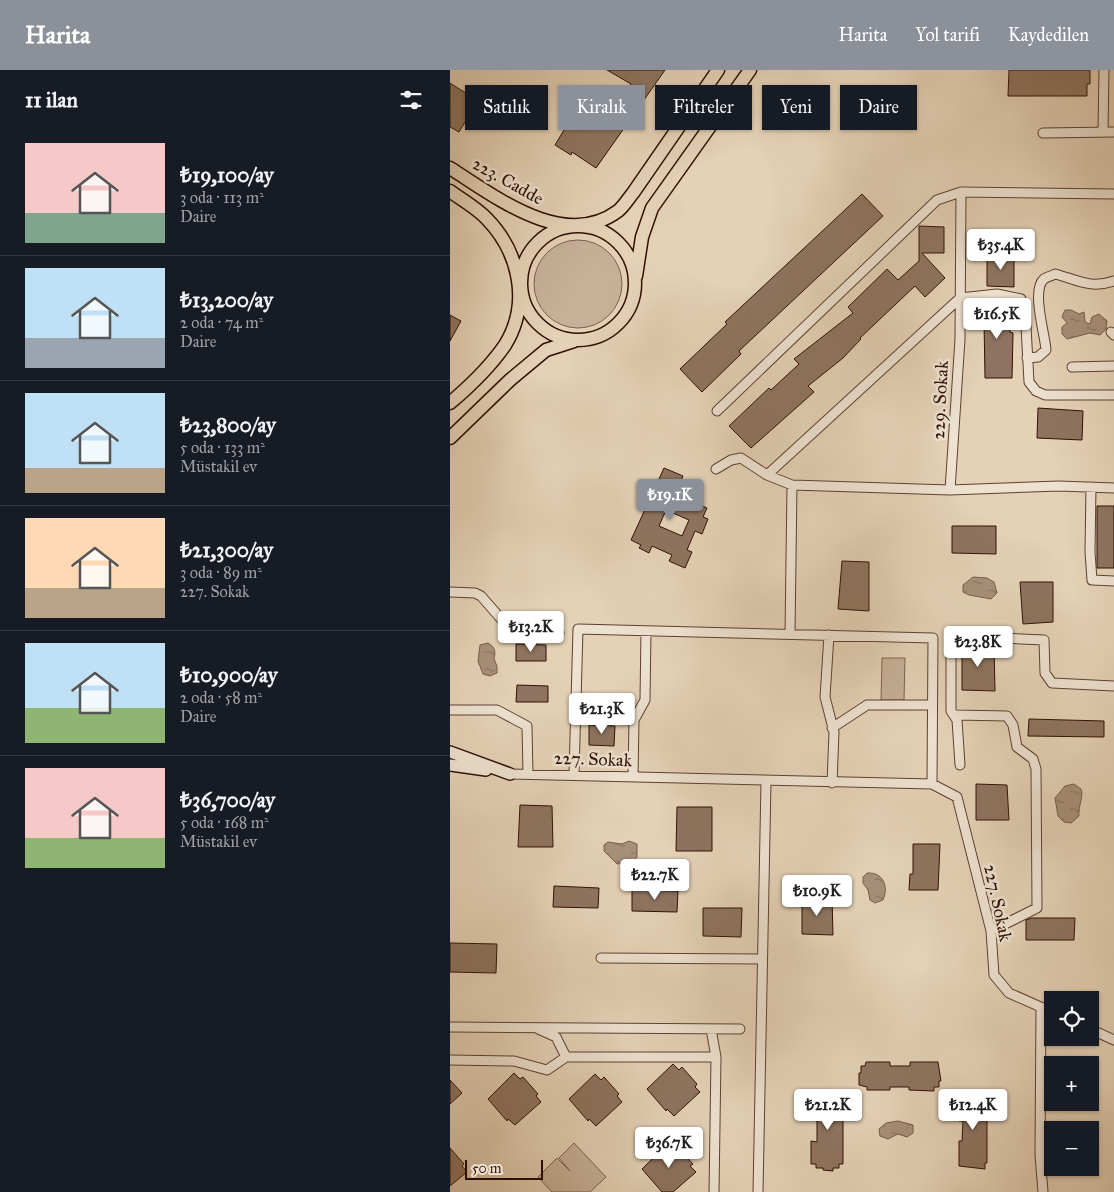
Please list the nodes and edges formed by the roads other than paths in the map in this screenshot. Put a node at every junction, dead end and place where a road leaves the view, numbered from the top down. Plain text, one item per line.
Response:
1 (718, 70) edge
2 (750, 70) edge
3 (1104, 70) edge
4 (1103, 132) junction
5 (1114, 132) edge
6 (1043, 133) dead end
7 (450, 168) edge
8 (450, 191) edge
9 (961, 192) junction
10 (1114, 194) edge
11 (579, 226) junction
12 (1114, 281) edge
13 (520, 283) junction
14 (635, 283) junction
15 (960, 298) junction
16 (576, 340) junction
17 (1027, 358) junction
18 (1114, 366) edge
19 (1072, 367) dead end
20 (1114, 395) edge
21 (450, 403) edge
22 (717, 411) dead end
23 (450, 438) edge
24 (716, 469) dead end
25 (767, 475) junction
26 (792, 485) junction
27 (1091, 487) junction
28 (1114, 488) edge
29 (950, 490) junction
30 (1114, 581) edge
31 (450, 592) edge
32 (646, 630) junction
33 (559, 633) dead end
34 (790, 634) junction
35 (829, 635) junction
36 (1114, 686) edge
37 (932, 706) junction
38 (450, 710) edge
39 (956, 715) junction
40 (575, 718) junction
41 (634, 720) junction
42 (832, 728) junction
43 (450, 752) edge
44 (450, 765) edge
45 (960, 765) dead end
46 (510, 774) junction
47 (528, 774) junction
48 (574, 774) junction
49 (633, 777) junction
50 (766, 782) junction
51 (832, 783) junction
52 (932, 784) junction
53 (990, 931) junction
54 (601, 958) dead end
55 (762, 960) junction
56 (1041, 1007) junction
57 (1044, 1008) edge
58 (450, 1027) edge
59 (535, 1027) junction
60 (711, 1029) junction
61 (740, 1029) dead end
62 (1099, 1033) edge
63 (1114, 1040) edge
64 (566, 1057) junction
65 (716, 1057) junction
66 (450, 1060) edge
67 (714, 1192) edge
68 (758, 1192) edge
69 (1043, 1192) edge

1 - 11 main road
2 - 14 main road
3 - 4 street
4 - 5 street
4 - 6 street
7 - 11 main road, 223. Cadde
8 - 13 main road
9 - 10 street
9 - 15 street, 229. Sokak
9 - 22 street
11 - 13 main road
11 - 14 main road
12 - 17 street
13 - 16 main road
13 - 21 main road
14 - 16 main road
15 - 17 street
15 - 25 street
15 - 29 street, 229. Sokak
16 - 23 main road
17 - 20 street
18 - 19 street
24 - 25 street
25 - 26 street
26 - 29 street
26 - 34 street
27 - 28 street
27 - 29 street
27 - 30 street
31 - 33 street
32 - 34 street
32 - 40 street
32 - 41 street
34 - 35 street
35 - 37 street
35 - 42 street
36 - 39 street
37 - 42 street
37 - 52 street
38 - 47 street
39 - 45 street
39 - 53 street
40 - 41 street
40 - 48 street
41 - 49 street
42 - 51 street
43 - 46 street
44 - 46 street
46 - 47 street, 227. Sokak
47 - 48 street, 227. Sokak
48 - 49 street, 227. Sokak
49 - 50 street, 227. Sokak
50 - 51 street, 227. Sokak
50 - 55 street
51 - 52 street, 227. Sokak
52 - 53 street, 227. Sokak
53 - 56 street, 227. Sokak
54 - 55 street
55 - 68 street
56 - 57 street, 227. Sokak
56 - 69 street
58 - 59 street
59 - 60 street
59 - 64 street
60 - 61 street
60 - 65 street
62 - 63 street
64 - 65 street
64 - 66 street
65 - 67 street

